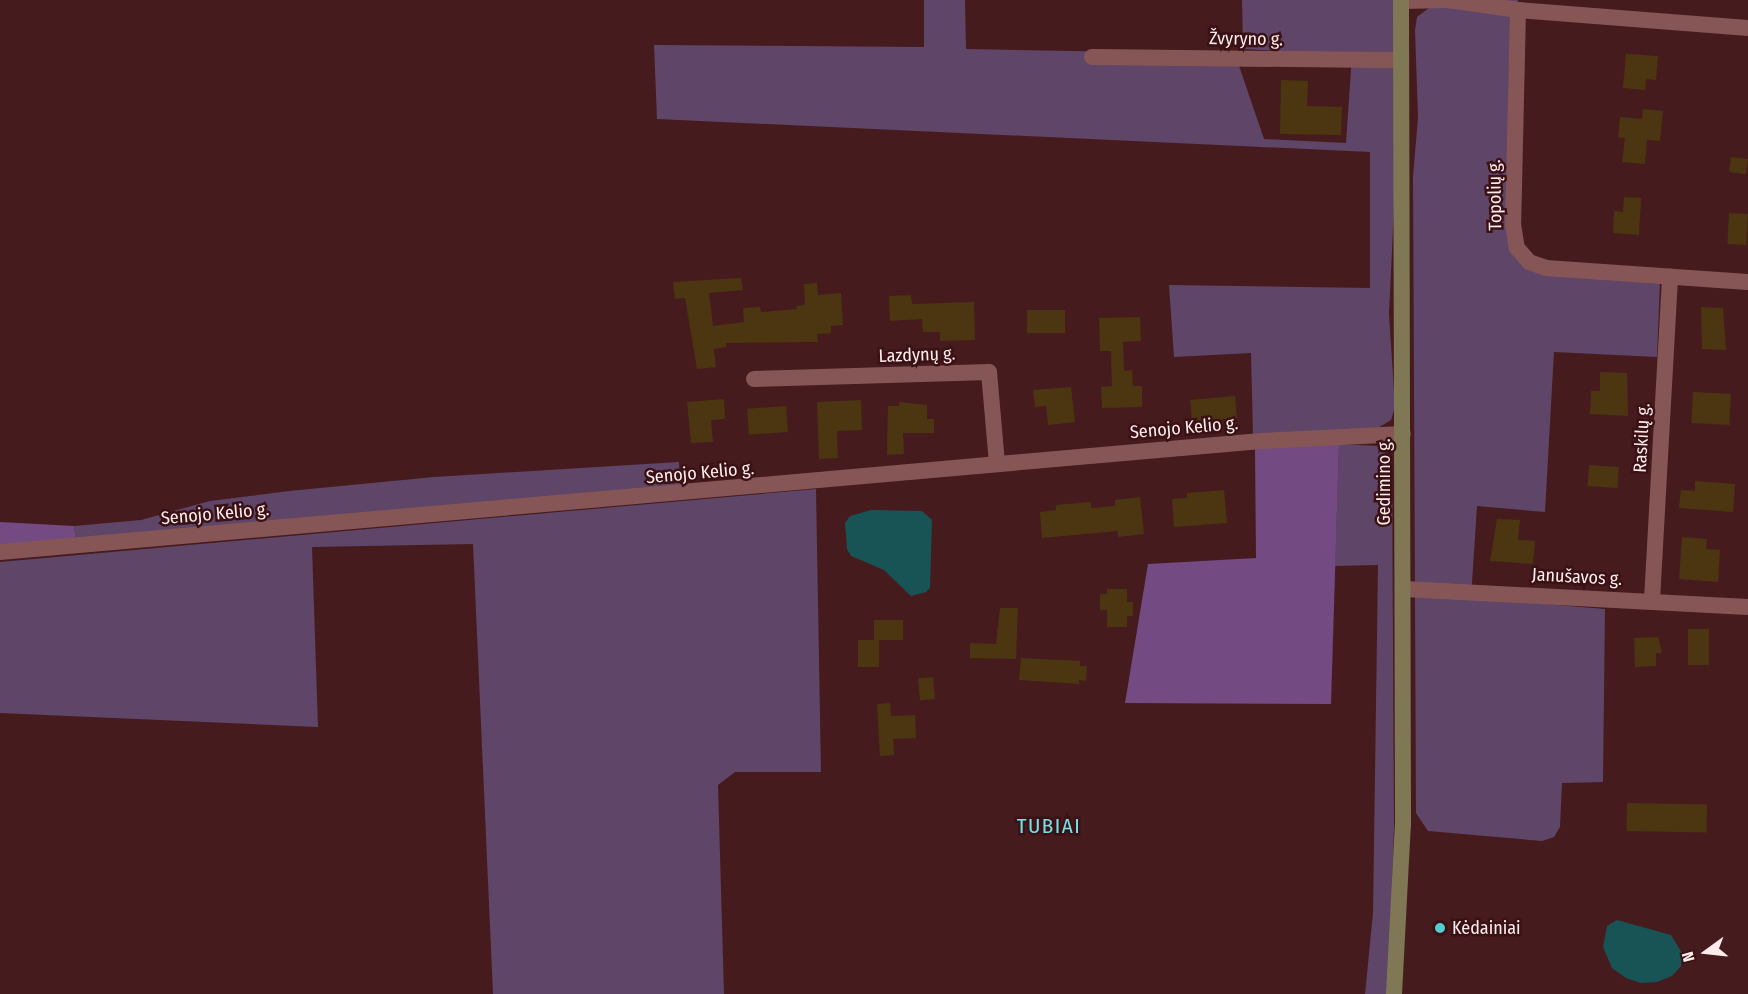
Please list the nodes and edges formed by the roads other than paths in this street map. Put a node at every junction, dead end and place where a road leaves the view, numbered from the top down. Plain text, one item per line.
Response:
1 (1401, 0) edge
2 (1518, 10) junction
3 (1748, 28) edge
4 (1092, 57) dead end
5 (1401, 60) junction
6 (1670, 277) junction
7 (1748, 282) edge
8 (754, 379) dead end
9 (1403, 434) junction
10 (997, 464) junction
11 (0, 552) edge
12 (1404, 589) junction
13 (1652, 600) junction
14 (1748, 607) edge
15 (1397, 963) junction
16 (1394, 994) edge
17 (1403, 994) edge

1 - 2 street
1 - 5 main road, Gedimino g.
2 - 3 street
2 - 6 street, Topolių g.
4 - 5 street, Žvyryno g.
5 - 9 main road, Gedimino g.
6 - 7 street, Topolių g.
6 - 13 street, Raskilų g.
8 - 10 street, Lazdynų g.
9 - 10 street, Senojo Kelio g.
9 - 12 main road, Gedimino g.
10 - 11 street, Senojo Kelio g.
12 - 13 street, Janušavos g.
12 - 15 main road, Gedimino g.
13 - 14 street, Janušavos g.
15 - 16 main road
15 - 17 main road

